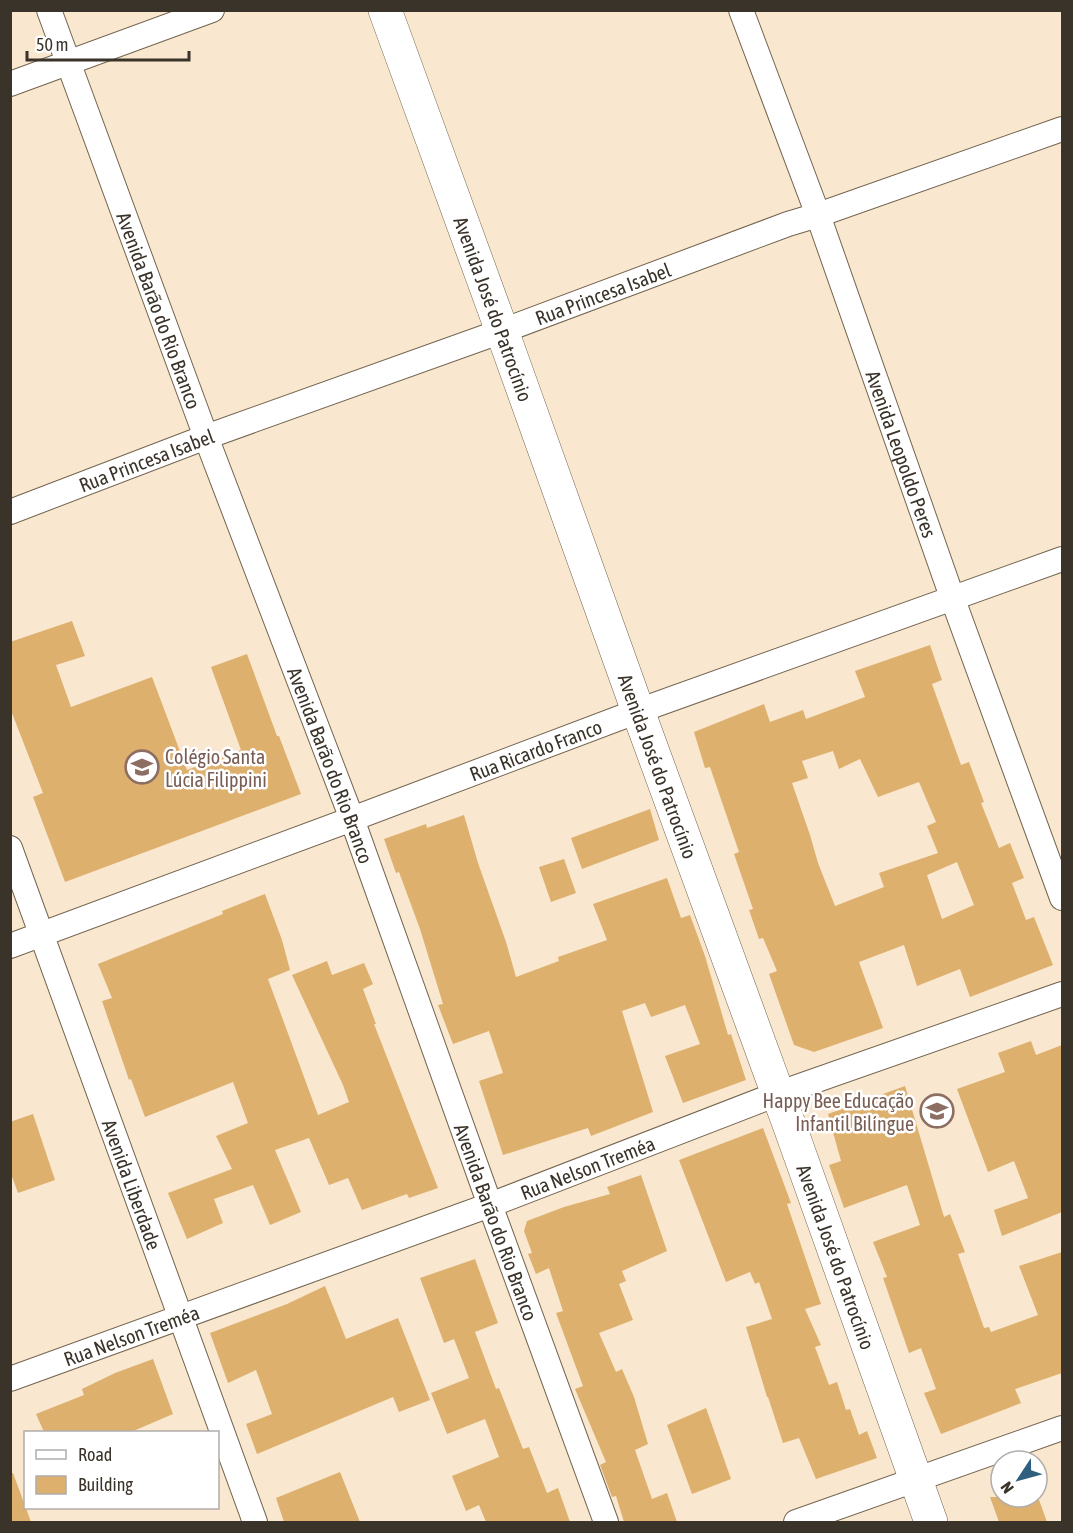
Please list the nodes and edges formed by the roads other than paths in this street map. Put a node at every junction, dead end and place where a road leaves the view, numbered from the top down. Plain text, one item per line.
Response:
1 (49, 10) edge
2 (212, 10) edge
3 (385, 10) edge
4 (741, 10) edge
5 (68, 63) junction
6 (10, 84) edge
7 (1062, 129) edge
8 (818, 215) junction
9 (502, 331) junction
10 (206, 437) junction
11 (10, 512) edge
12 (1062, 559) edge
13 (952, 597) junction
14 (638, 711) junction
15 (352, 819) junction
16 (10, 848) edge
17 (1062, 898) edge
18 (43, 934) junction
19 (10, 946) edge
20 (1062, 994) edge
21 (777, 1094) junction
22 (490, 1204) junction
23 (181, 1316) junction
24 (10, 1378) edge
25 (1062, 1428) edge
26 (915, 1480) junction
27 (255, 1522) edge
28 (606, 1522) edge
29 (796, 1522) edge
30 (931, 1522) edge

1 - 5 street, Avenida Barão do Rio Branco
2 - 5 street
3 - 9 street, Avenida José do Patrocínio
4 - 8 street, Avenida Leopoldo Peres
5 - 6 street
5 - 10 street, Avenida Barão do Rio Branco
7 - 8 street, Rua Princesa Isabel
8 - 9 street, Rua Princesa Isabel
8 - 13 street, Avenida Leopoldo Peres
9 - 10 street, Rua Princesa Isabel
9 - 14 street, Avenida José do Patrocínio
10 - 11 street, Rua Princesa Isabel
10 - 15 street, Avenida Barão do Rio Branco
12 - 13 street, Rua Ricardo Franco
13 - 14 street, Rua Ricardo Franco
13 - 17 street, Avenida Leopoldo Peres
14 - 15 street, Rua Ricardo Franco
14 - 21 street, Avenida José do Patrocínio
15 - 18 street, Rua Ricardo Franco
15 - 22 street, Avenida Barão do Rio Branco
16 - 18 street, Avenida Liberdade
18 - 19 street, Rua Ricardo Franco
18 - 23 street, Avenida Liberdade
20 - 21 street, Rua Nelson Treméa
21 - 22 street, Rua Nelson Treméa
21 - 26 street, Avenida José do Patrocínio
22 - 23 street, Rua Nelson Treméa
22 - 28 street, Avenida Barão do Rio Branco
23 - 24 street, Rua Nelson Treméa
23 - 27 street, Avenida Liberdade
25 - 26 street
26 - 29 street
26 - 30 street, Avenida José do Patrocínio

